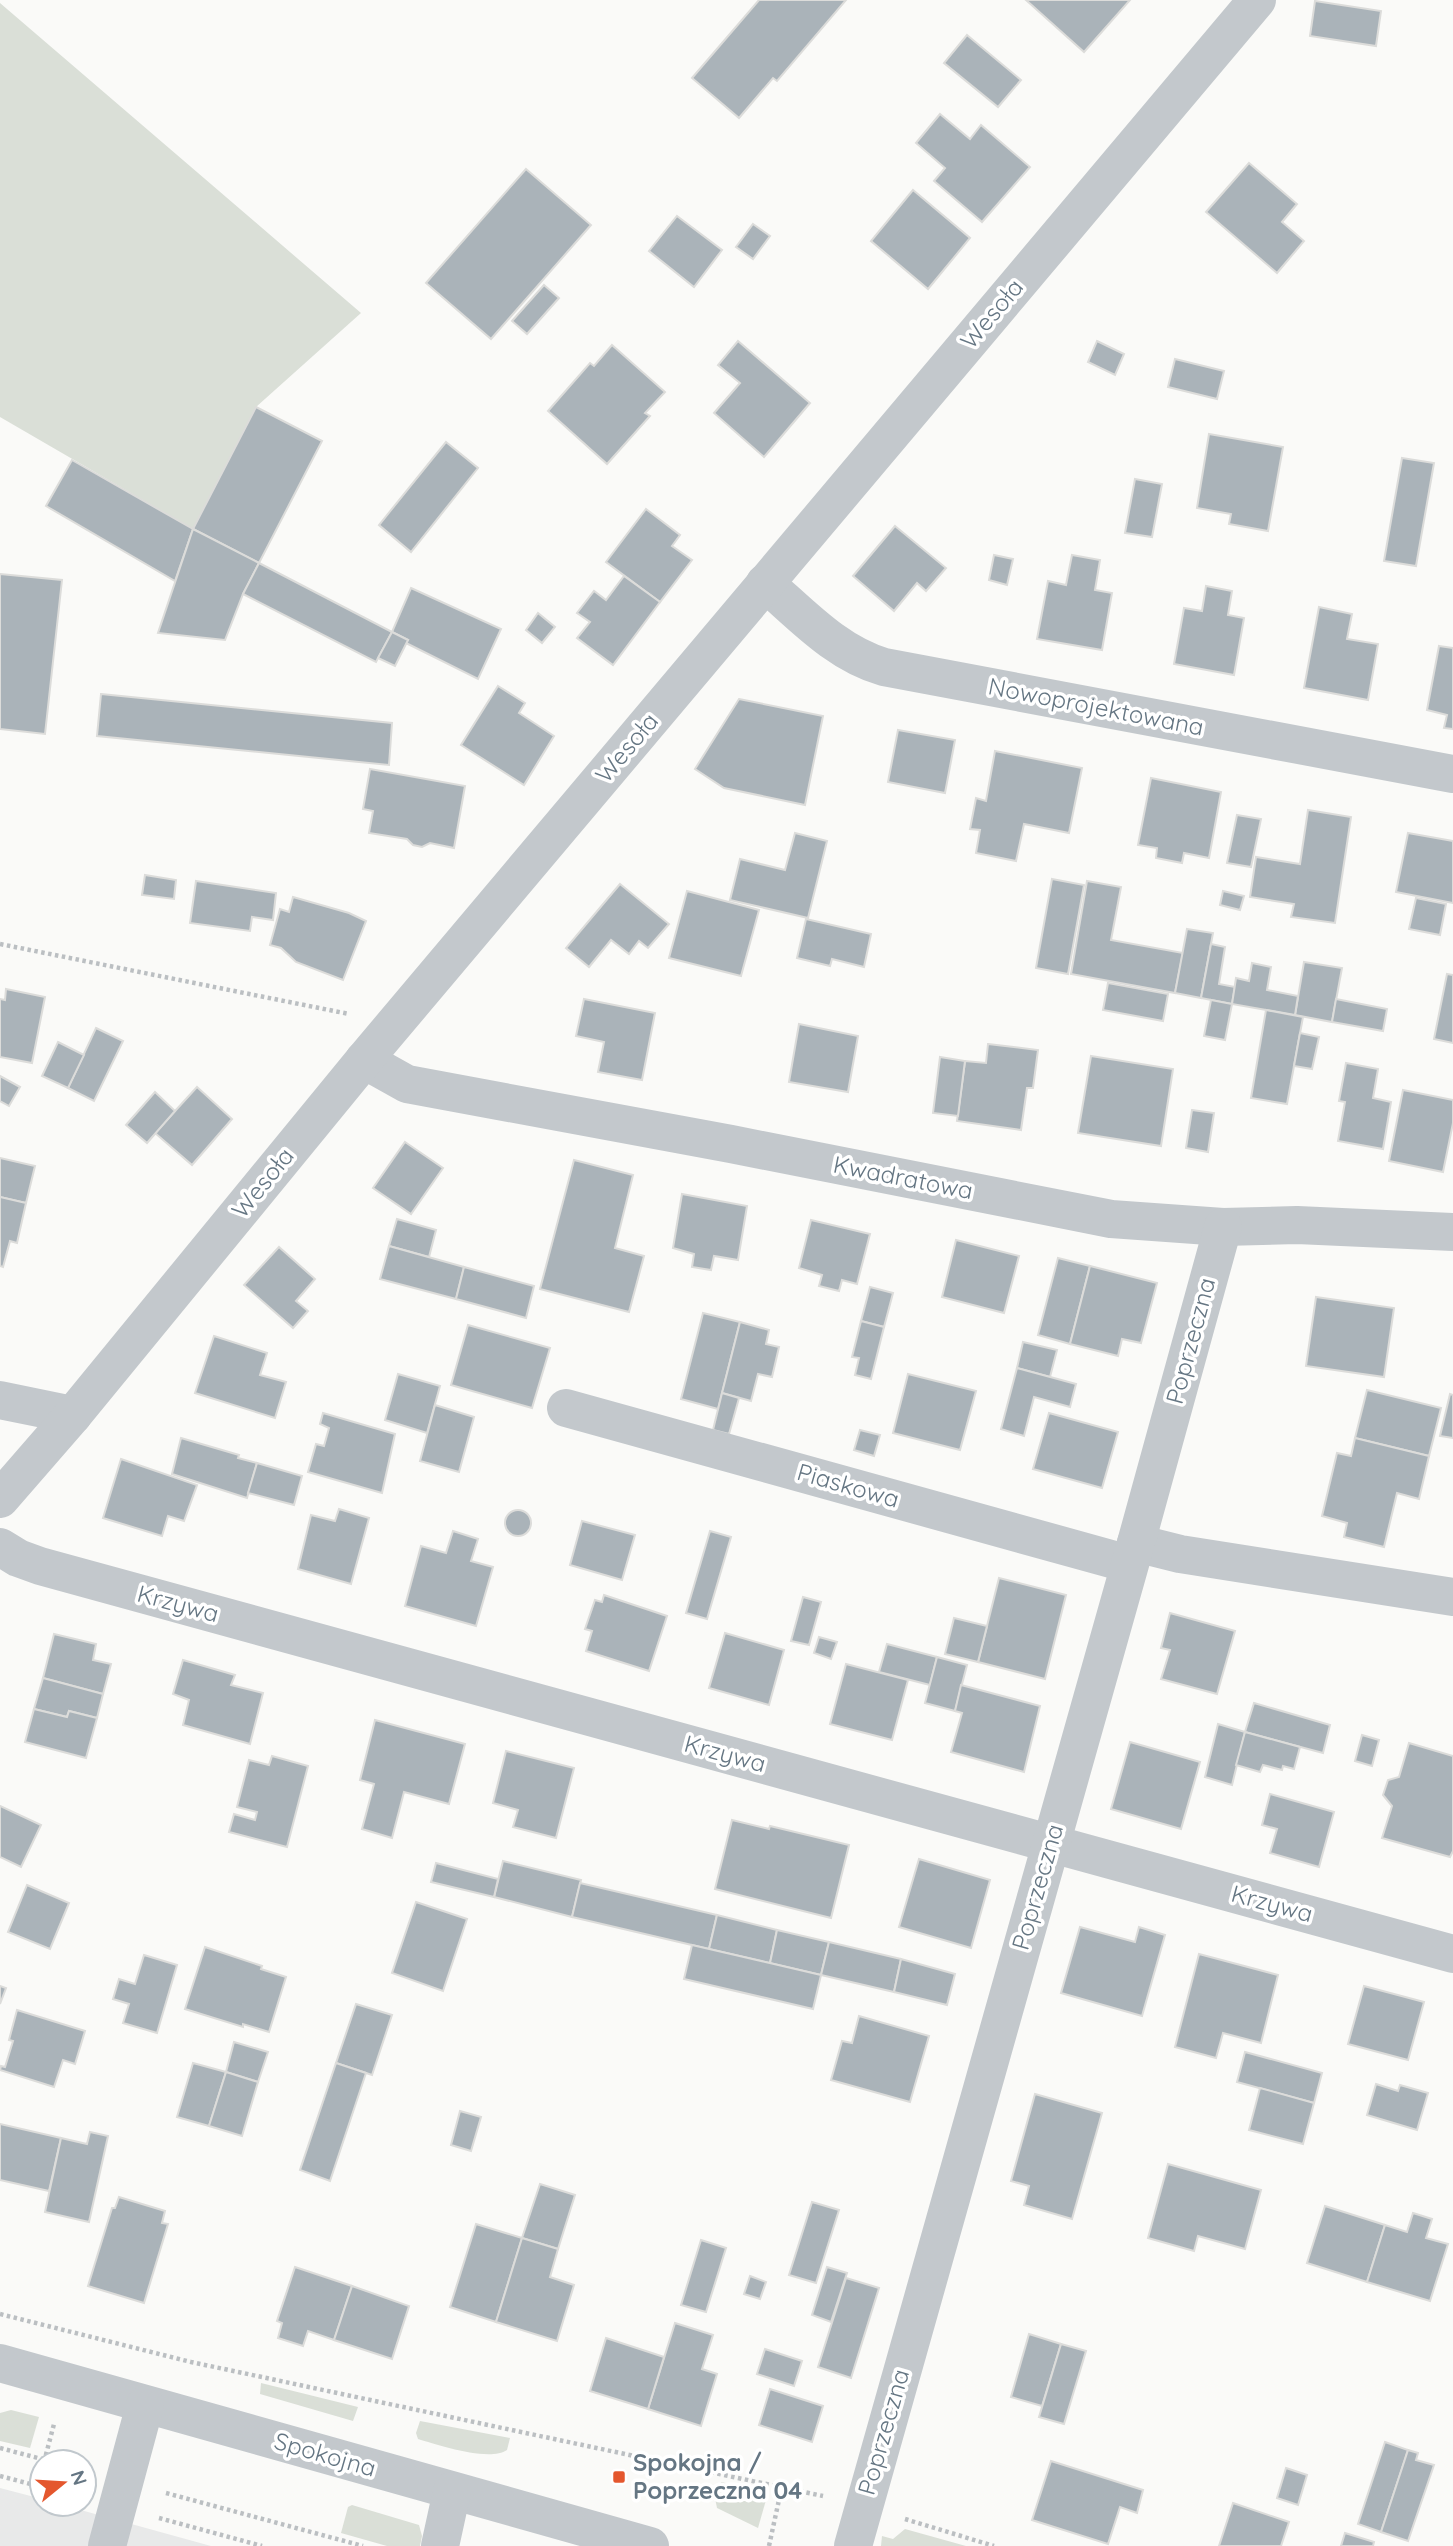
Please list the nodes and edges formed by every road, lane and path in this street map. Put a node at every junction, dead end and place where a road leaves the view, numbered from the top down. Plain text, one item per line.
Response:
1 (1256, 0) edge
2 (765, 583) junction
3 (1453, 774) edge
4 (0, 944) edge
5 (375, 1048) junction
6 (1223, 1227) junction
7 (1453, 1232) edge
8 (0, 1400) edge
9 (566, 1408) dead end
10 (73, 1415) junction
11 (0, 1499) edge
12 (0, 1547) edge
13 (1133, 1554) junction
14 (1453, 1597) edge
15 (1050, 1843) junction
16 (1453, 1954) edge
17 (0, 2314) edge
18 (0, 2363) edge
19 (145, 2405) junction
20 (0, 2448) edge
21 (28, 2455) edge
22 (0, 2476) edge
23 (28, 2483) edge
24 (782, 2486) junction
25 (452, 2491) junction
26 (122, 2494) junction
27 (863, 2508) junction
28 (107, 2546) edge
29 (262, 2546) edge
30 (363, 2546) edge
31 (440, 2546) edge
32 (650, 2546) edge
33 (769, 2546) edge
34 (852, 2546) edge
35 (994, 2546) edge

1 - 2 street, Wesoła
2 - 3 street, Nowoprojektowana
2 - 5 street, Wesoła
4 - 5 path
5 - 6 street, Kwadratowa
5 - 10 street, Wesoła
6 - 7 street, Kwadratowa
6 - 13 street, Poprzeczna
8 - 10 street
9 - 13 street, Piaskowa
10 - 11 street, Wesoła
12 - 15 street, Krzywa
13 - 14 street, Piaskowa
13 - 15 street, Poprzeczna
15 - 16 street, Krzywa
15 - 27 street, Poprzeczna
17 - 24 path
18 - 19 street, Spokojna
19 - 25 street, Spokojna
19 - 26 street
20 - 21 path
22 - 23 path
24 - 27 path
24 - 33 path
25 - 31 street
25 - 32 street, Spokojna
26 - 28 street
26 - 29 path
26 - 30 path
27 - 34 street, Poprzeczna
27 - 35 path

